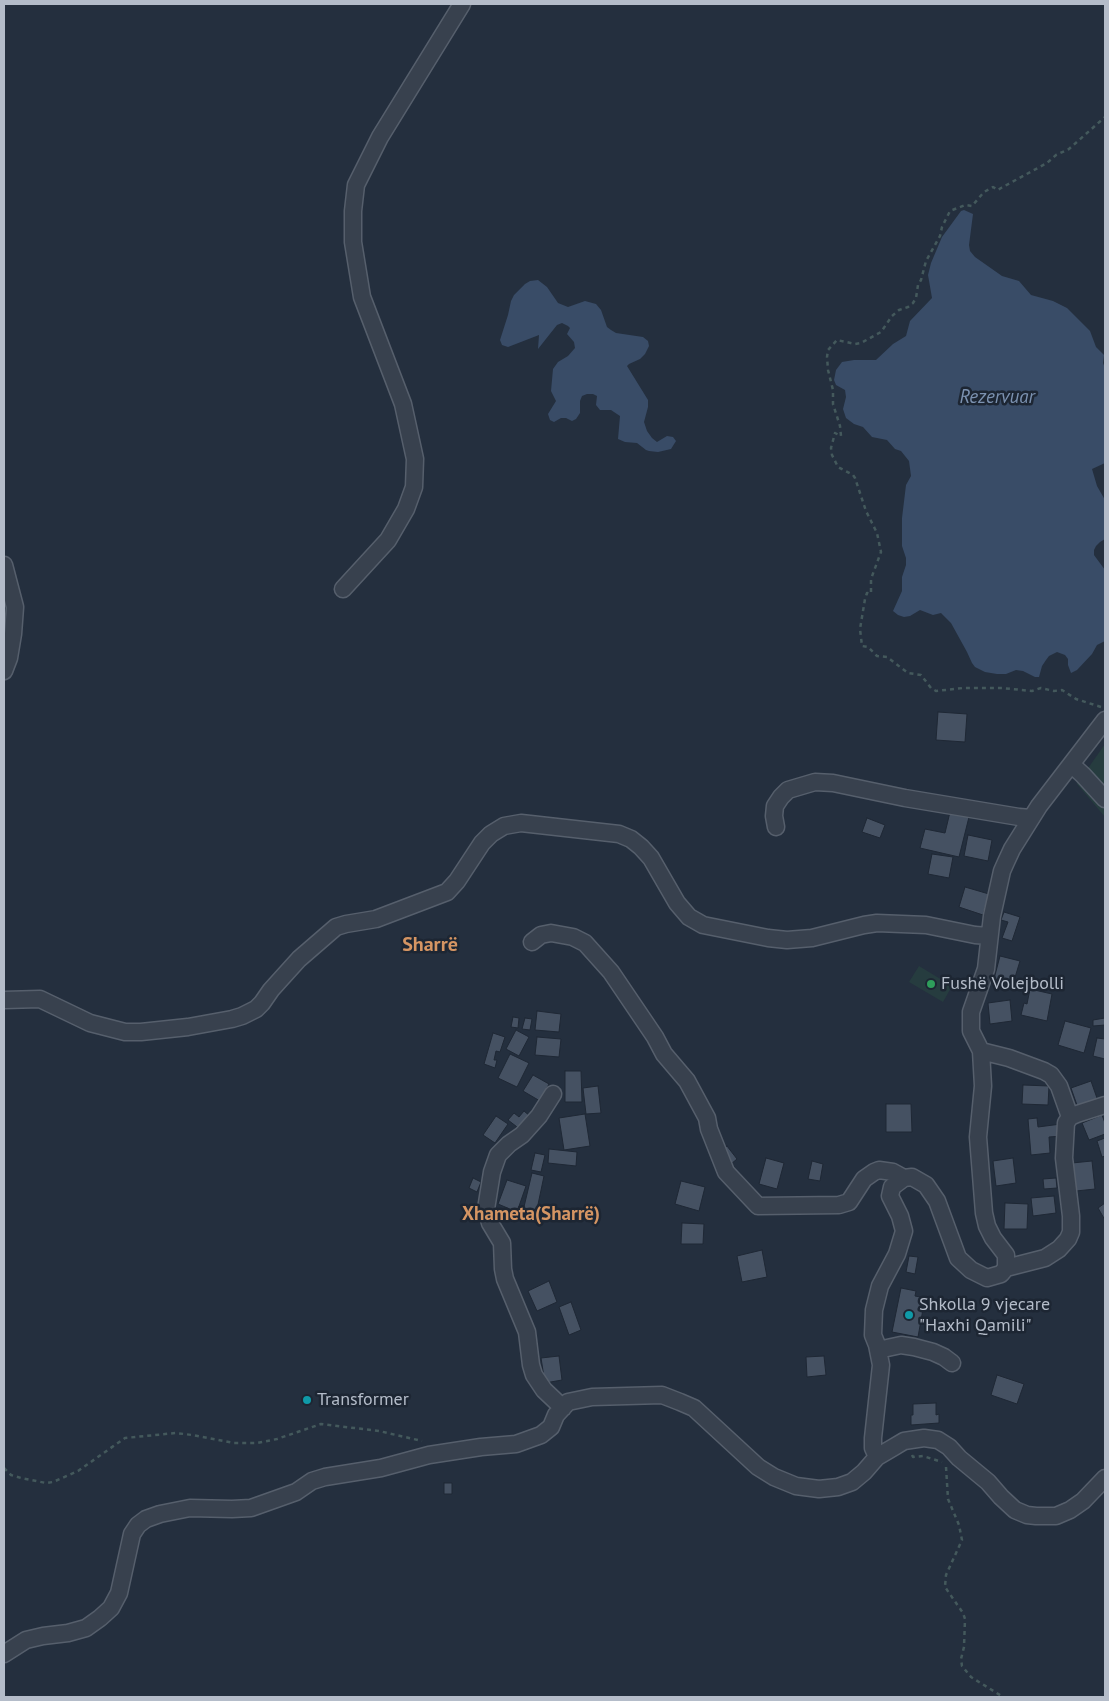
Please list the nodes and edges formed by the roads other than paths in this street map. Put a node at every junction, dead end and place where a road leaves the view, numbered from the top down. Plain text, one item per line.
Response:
1 (462, 4) edge
2 (4, 565) edge
3 (343, 589) dead end
4 (4, 671) edge
5 (1105, 720) edge
6 (1072, 765) junction
7 (1105, 799) edge
8 (1031, 818) junction
9 (776, 827) dead end
10 (989, 936) junction
11 (532, 942) dead end
12 (4, 1000) edge
13 (980, 1051) junction
14 (553, 1094) dead end
15 (1105, 1105) edge
16 (1070, 1117) junction
17 (904, 1178) junction
18 (1006, 1268) junction
19 (878, 1350) junction
20 (952, 1363) dead end
21 (563, 1408) junction
22 (877, 1457) junction
23 (1105, 1478) edge
24 (4, 1654) edge

1 - 3 street
2 - 4 street
5 - 6 street
6 - 7 street
6 - 8 street
8 - 9 street
8 - 10 street
10 - 12 street
10 - 13 street
11 - 17 street
13 - 16 street
13 - 18 street
14 - 21 street
15 - 16 street
16 - 18 street
17 - 18 street
17 - 19 street
19 - 20 street
19 - 22 street
21 - 22 street
21 - 24 street
22 - 23 street

